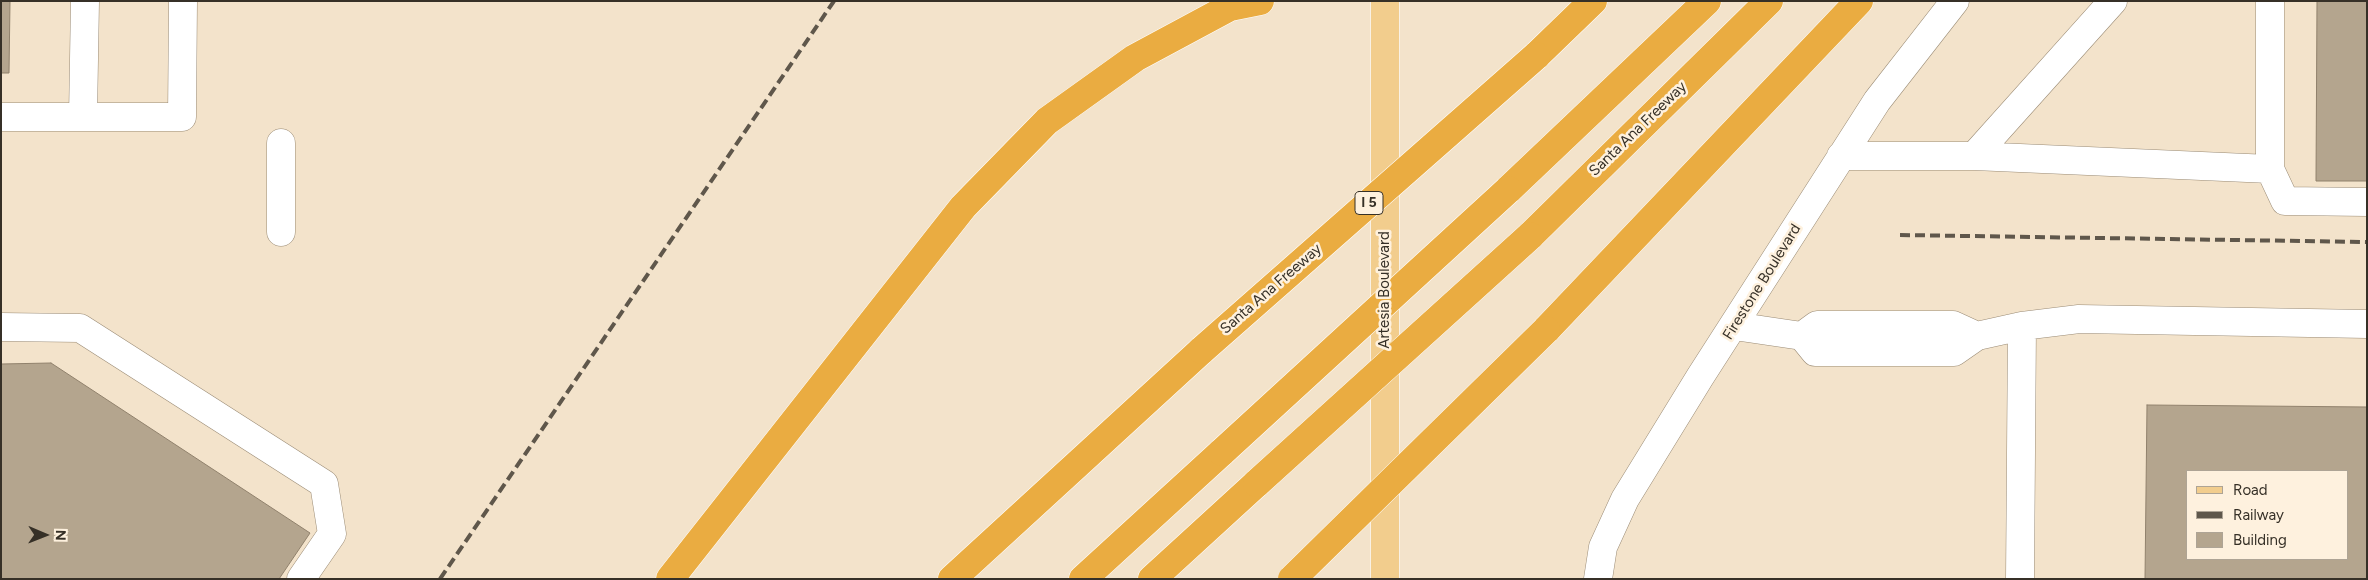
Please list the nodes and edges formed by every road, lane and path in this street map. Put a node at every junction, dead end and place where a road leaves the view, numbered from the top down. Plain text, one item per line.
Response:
1 (85, 1) edge
2 (183, 1) edge
3 (1260, 1) edge
4 (1385, 1) edge
5 (1593, 1) edge
6 (1707, 1) edge
7 (1768, 1) edge
8 (1859, 1) edge
9 (1955, 1) edge
10 (2114, 1) edge
11 (2270, 1) edge
12 (1, 117) edge
13 (83, 117) junction
14 (281, 143) dead end
15 (1841, 156) junction
16 (1974, 156) junction
17 (2270, 169) junction
18 (2367, 202) edge
19 (281, 232) dead end
20 (2367, 324) edge
21 (1734, 326) junction
22 (2022, 326) junction
23 (1, 327) edge
24 (301, 579) edge
25 (670, 579) edge
26 (952, 579) edge
27 (1082, 579) edge
28 (1152, 579) edge
29 (1292, 579) edge
30 (1385, 579) edge
31 (1598, 579) edge
32 (2020, 579) edge

1 - 13 street
2 - 13 street
3 - 25 highway
4 - 30 main road, Artesia Boulevard
5 - 26 highway, Santa Ana Freeway / I 5, bridge
6 - 27 highway, bridge
7 - 28 highway, Santa Ana Freeway, bridge
8 - 29 highway, bridge
9 - 15 street, Firestone Boulevard
10 - 16 street
11 - 17 street
12 - 13 street
14 - 19 street
15 - 16 street
15 - 21 street, Firestone Boulevard
16 - 17 street
17 - 18 street
20 - 22 street
21 - 22 street
21 - 31 street, Firestone Boulevard
22 - 32 street
23 - 24 street

